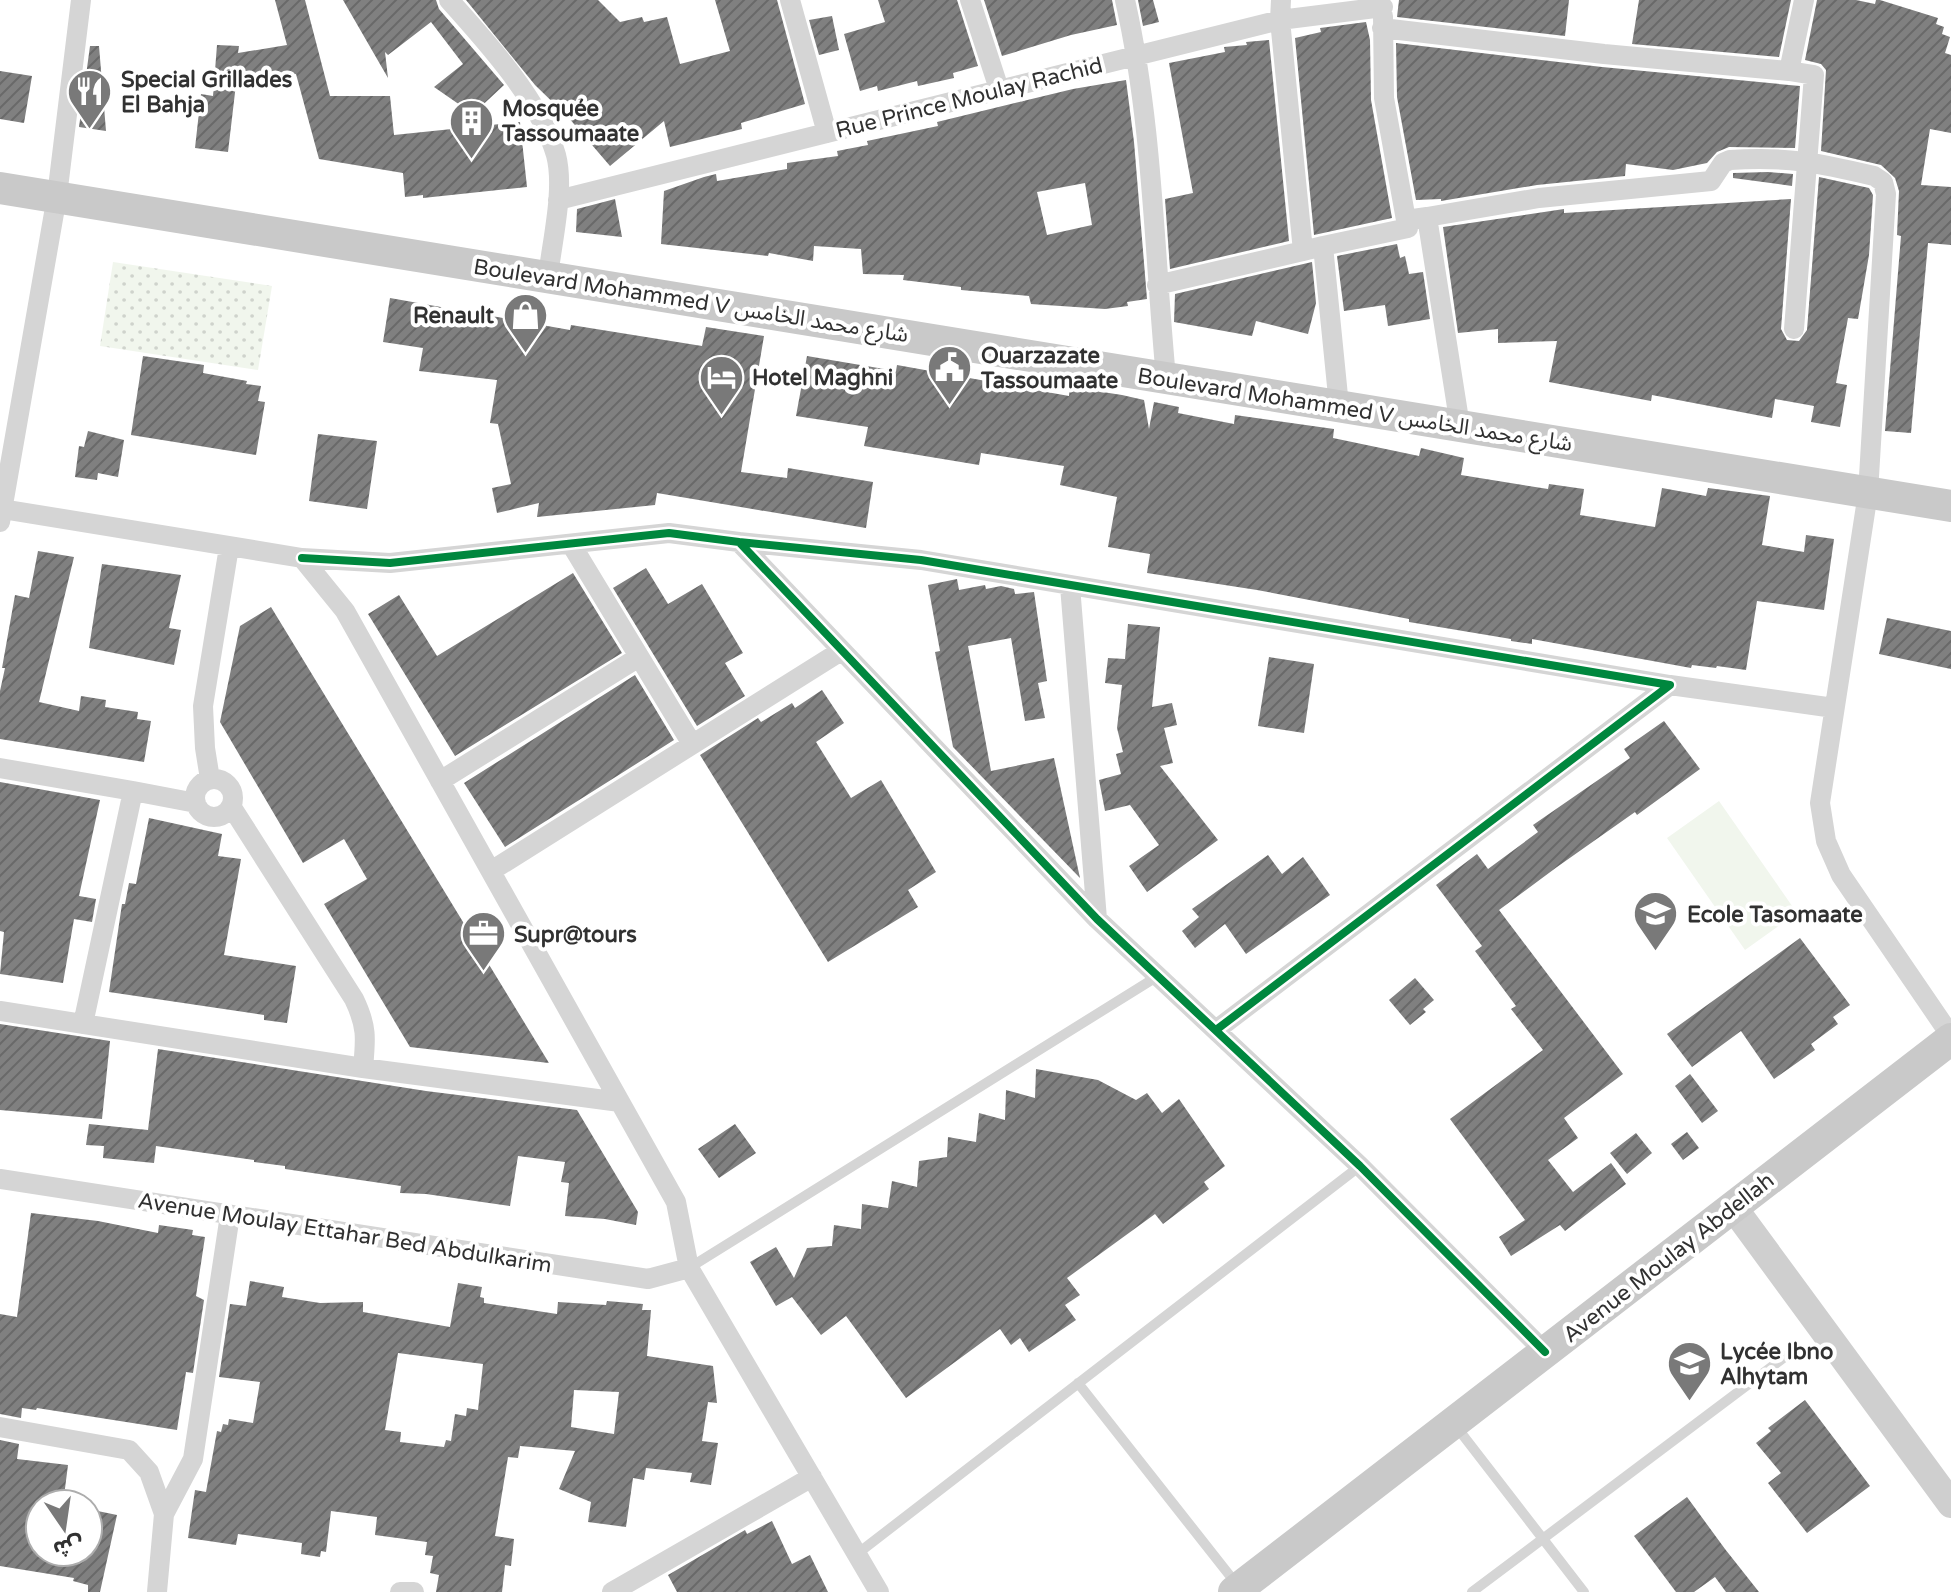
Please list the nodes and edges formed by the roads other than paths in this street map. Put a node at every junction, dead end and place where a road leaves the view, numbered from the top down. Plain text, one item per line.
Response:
1 (81, 0) edge
2 (449, 0) edge
3 (790, 0) edge
4 (970, 0) edge
5 (1125, 0) edge
6 (1804, 0) edge
7 (1281, 10) edge
8 (1383, 12) edge
9 (1137, 54) junction
10 (1789, 71) junction
11 (999, 89) junction
12 (827, 133) junction
13 (1809, 160) junction
14 (0, 188) edge
15 (57, 196) junction
16 (558, 200) junction
17 (1416, 218) junction
18 (1313, 248) junction
19 (548, 277) junction
20 (1157, 285) junction
21 (1794, 329) dead end
22 (1166, 378) junction
23 (1339, 406) junction
24 (1460, 426) junction
25 (1868, 493) junction
26 (1951, 506) edge
27 (1, 515) edge
28 (739, 542) junction
29 (571, 544) junction
30 (229, 547) junction
31 (302, 558) junction
32 (1070, 586) junction
33 (841, 651) junction
34 (639, 657) junction
35 (1670, 685) junction
36 (1834, 708) junction
37 (692, 744) junction
38 (0, 768) edge
39 (210, 779) junction
40 (440, 781) junction
41 (133, 791) junction
42 (196, 803) junction
43 (231, 806) junction
44 (491, 871) junction
45 (1097, 919) junction
46 (1158, 976) junction
47 (0, 1011) edge
48 (83, 1024) junction
49 (1216, 1030) junction
50 (1951, 1037) edge
51 (363, 1068) junction
52 (620, 1102) junction
53 (1360, 1166) junction
54 (0, 1179) edge
55 (1733, 1207) junction
56 (230, 1215) junction
57 (689, 1268) junction
58 (1545, 1352) junction
59 (1786, 1356) dead end
60 (1078, 1383) junction
61 (1453, 1423) junction
62 (0, 1427) edge
63 (812, 1477) junction
64 (1951, 1504) edge
65 (164, 1514) junction
66 (1542, 1538) junction
67 (857, 1554) junction
68 (1237, 1590) edge
69 (157, 1592) edge
70 (400, 1592) edge
71 (414, 1592) edge
72 (612, 1592) edge
73 (879, 1592) edge
74 (1472, 1592) edge
75 (1584, 1592) edge

1 - 15 street
2 - 16 street
3 - 12 street
4 - 11 street
5 - 9 street
6 - 10 street
7 - 8 street, Rue Prince Moulay Rachid
7 - 9 street, Rue Prince Moulay Rachid
7 - 18 street
8 - 10 street, Rue Prince Moulay Rachid
8 - 17 street
9 - 11 street, Rue Prince Moulay Rachid
9 - 20 street
10 - 13 street
11 - 12 street, Rue Prince Moulay Rachid
12 - 16 street, Rue Prince Moulay Rachid
13 - 17 street
13 - 21 street
13 - 25 street
14 - 15 main road, Boulevard Mohammed V شارع محمد الخامس
15 - 19 main road, Boulevard Mohammed V شارع محمد الخامس
15 - 27 street
16 - 19 street
17 - 18 street
17 - 24 street
18 - 20 street
18 - 23 street
19 - 22 main road, Boulevard Mohammed V شارع محمد الخامس
20 - 22 street
22 - 23 main road, Boulevard Mohammed V شارع محمد الخامس
23 - 24 main road, Boulevard Mohammed V شارع محمد الخامس
24 - 25 main road, Boulevard Mohammed V شارع محمد الخامس
25 - 26 main road, Boulevard Mohammed V شارع محمد الخامس
25 - 36 street
27 - 30 street
28 - 29 street
28 - 32 street
28 - 33 street
29 - 31 street
29 - 34 street
30 - 31 street
30 - 39 street
31 - 40 street
32 - 35 street
32 - 45 street
33 - 37 street
33 - 45 street
34 - 37 street
34 - 40 street
35 - 36 street
35 - 49 street
36 - 50 street
37 - 44 street
38 - 41 street
39 - 42 street
39 - 43 street
40 - 44 street
41 - 42 street
41 - 48 street
42 - 43 street
43 - 51 street
44 - 52 street
45 - 46 street
46 - 49 street
46 - 57 lane
47 - 48 street
48 - 51 street
49 - 53 street
50 - 55 main road, Avenue Moulay Abdellah
51 - 52 street
52 - 57 street
53 - 58 street
53 - 60 lane
54 - 56 street, Avenue Moulay Ettahar Bed Abdulkarim
55 - 58 main road, Avenue Moulay Abdellah
55 - 64 street
56 - 57 street, Avenue Moulay Ettahar Bed Abdulkarim
56 - 65 street
57 - 63 street
58 - 61 main road, Avenue Moulay Abdellah
59 - 66 lane
60 - 67 lane
60 - 68 lane
61 - 66 lane
61 - 68 main road, Avenue Moulay Abdellah
62 - 65 street
63 - 67 street
63 - 72 street
65 - 69 street
66 - 74 lane
66 - 75 lane
67 - 73 street
70 - 71 street

